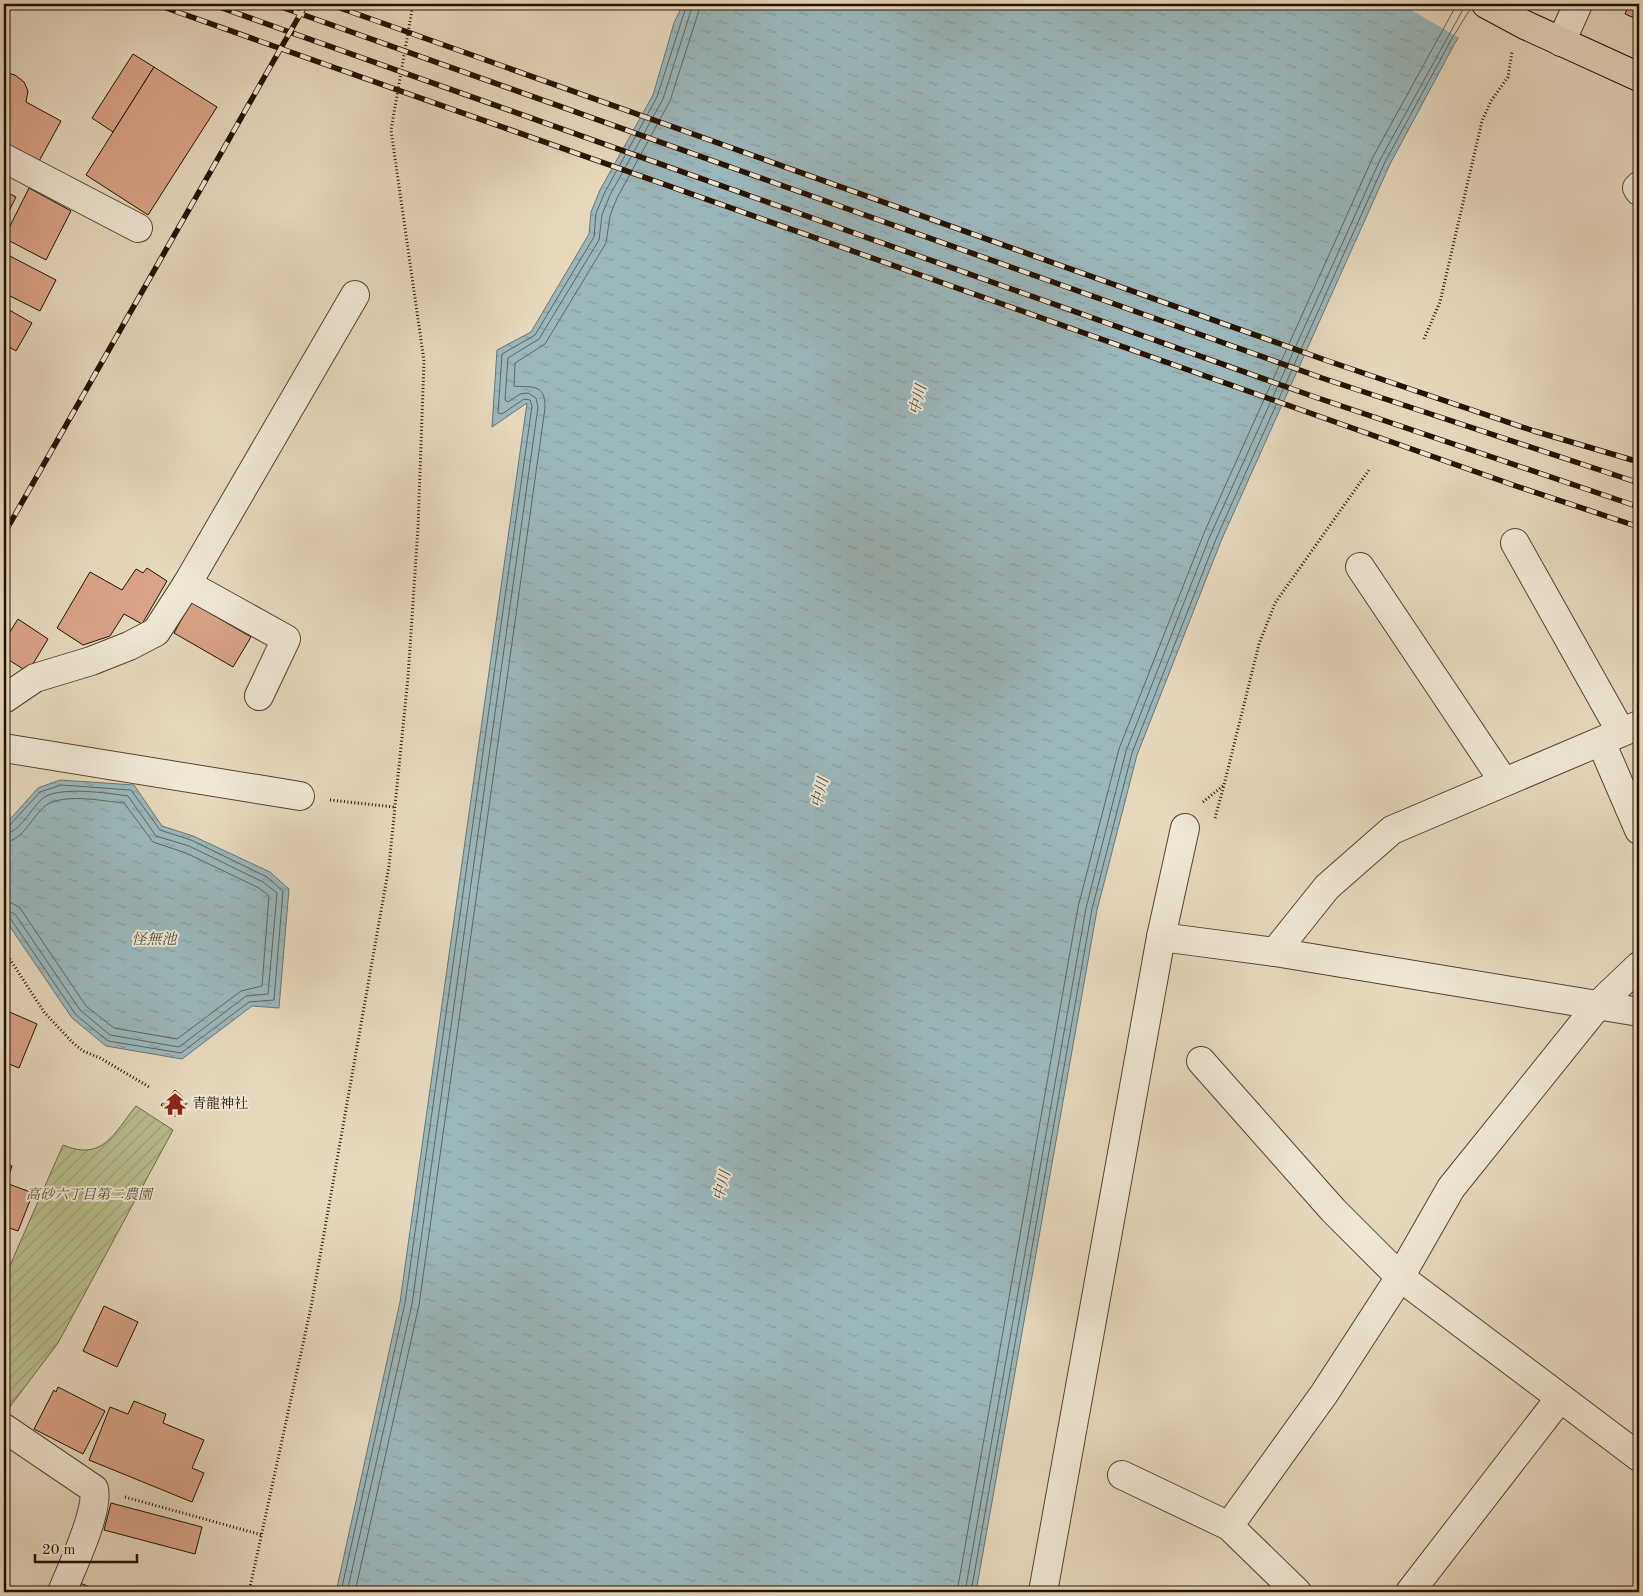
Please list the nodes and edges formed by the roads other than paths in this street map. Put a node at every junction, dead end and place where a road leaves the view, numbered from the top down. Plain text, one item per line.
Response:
1 (1486, 4) edge
2 (1578, 4) edge
3 (1560, 42) junction
4 (1639, 77) edge
5 (4, 158) edge
6 (1639, 186) edge
7 (1639, 191) edge
8 (138, 228) dead end
9 (355, 295) dead end
10 (1515, 543) dead end
11 (1360, 568) dead end
12 (186, 584) junction
13 (259, 696) dead end
14 (4, 699) edge
15 (1620, 733) edge
16 (4, 748) edge
17 (1504, 782) junction
18 (300, 796) road end
19 (1185, 828) road end
20 (1639, 830) edge
21 (1161, 937) junction
22 (1275, 952) junction
23 (1639, 966) edge
24 (1598, 1005) junction
25 (1639, 1012) edge
26 (1201, 1061) dead end
27 (1400, 1277) junction
28 (1560, 1398) junction
29 (4, 1428) edge
30 (1639, 1457) edge
31 (1122, 1475) dead end
32 (1229, 1526) junction
33 (62, 1592) edge
34 (1043, 1592) edge
35 (1297, 1592) edge
36 (1410, 1592) edge

1 - 3 main road
2 - 3 street
3 - 4 main road
5 - 8 street
6 - 7 street
9 - 12 street
10 - 15 street
11 - 17 street
12 - 13 street
12 - 14 street
15 - 17 street
15 - 20 street
16 - 18 street
17 - 22 street
19 - 21 street
21 - 22 street
21 - 34 street
22 - 24 street
23 - 24 street
24 - 25 street
24 - 27 street
26 - 27 street
27 - 28 street
27 - 32 street
28 - 30 street
28 - 36 street
29 - 33 street
31 - 32 street
32 - 35 street

